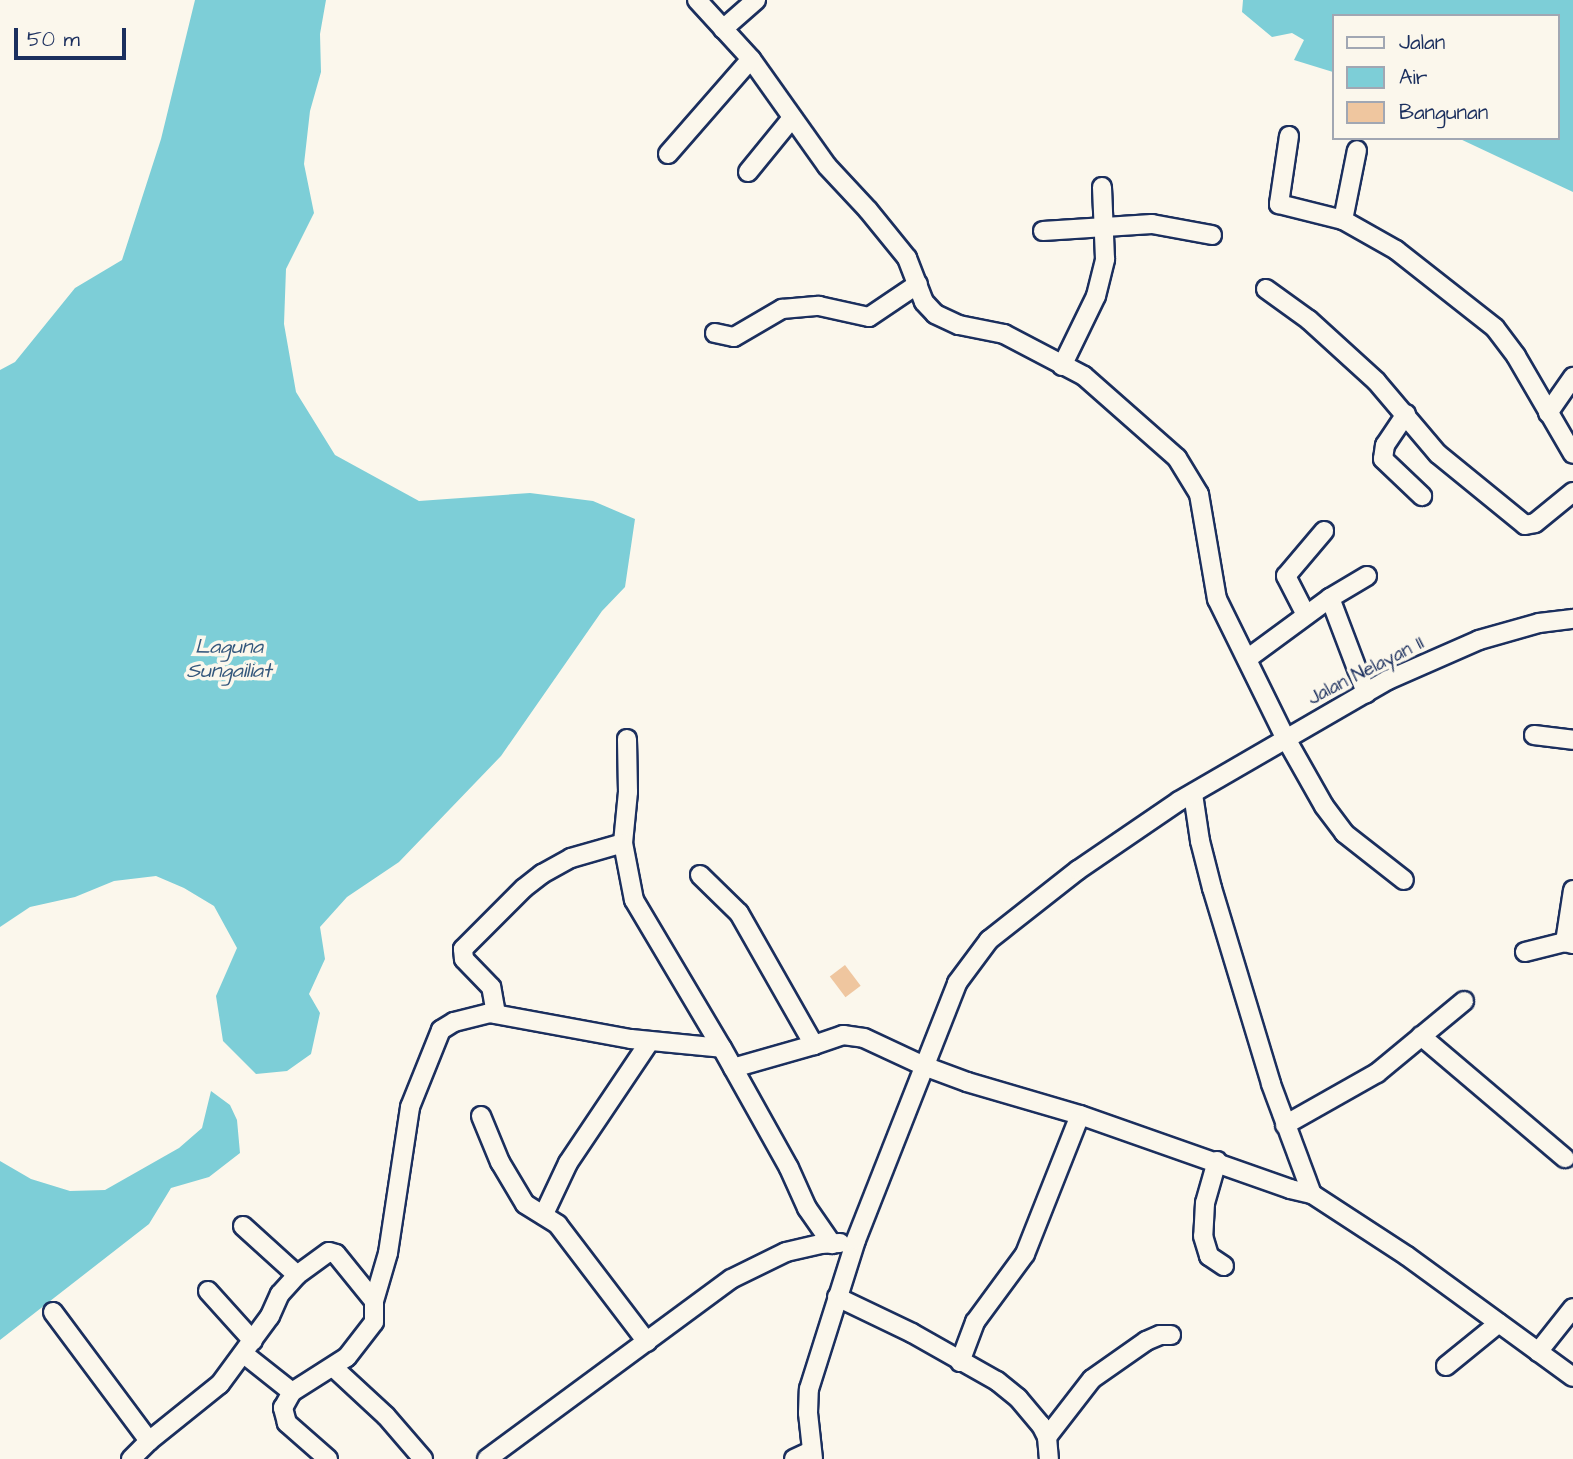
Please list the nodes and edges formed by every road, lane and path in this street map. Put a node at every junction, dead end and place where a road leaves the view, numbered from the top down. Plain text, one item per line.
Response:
1 (697, 0) edge
2 (756, 0) edge
3 (723, 29) junction
4 (751, 59) junction
5 (792, 118) junction
6 (1289, 136) dead end
7 (1357, 150) dead end
8 (667, 154) dead end
9 (748, 172) dead end
10 (1102, 187) dead end
11 (1343, 220) junction
12 (1104, 226) junction
13 (1043, 231) dead end
14 (1212, 235) dead end
15 (918, 285) junction
16 (1266, 289) dead end
17 (715, 333) dead end
18 (1062, 366) junction
19 (1573, 377) edge
20 (1548, 413) junction
21 (1406, 414) junction
22 (1573, 454) edge
23 (1573, 492) edge
24 (1422, 496) dead end
25 (1324, 531) dead end
26 (1367, 576) dead end
27 (1330, 598) junction
28 (1306, 615) junction
29 (1573, 619) edge
30 (1247, 659) junction
31 (1366, 693) junction
32 (1534, 735) dead end
33 (1285, 737) junction
34 (627, 739) dead end
35 (1573, 740) edge
36 (1187, 797) junction
37 (623, 843) junction
38 (700, 875) dead end
39 (1404, 880) dead end
40 (1573, 890) edge
41 (1569, 943) edge
42 (1525, 953) dead end
43 (1464, 1001) dead end
44 (486, 1015) junction
45 (1421, 1036) junction
46 (650, 1041) junction
47 (814, 1045) junction
48 (722, 1048) junction
49 (924, 1066) junction
50 (733, 1068) junction
51 (1308, 1114) junction
52 (1080, 1115) junction
53 (481, 1116) dead end
54 (1285, 1125) junction
55 (1296, 1157) junction
56 (1565, 1158) dead end
57 (1217, 1161) junction
58 (1302, 1192) junction
59 (544, 1214) junction
60 (243, 1226) dead end
61 (856, 1240) junction
62 (832, 1244) junction
63 (1224, 1266) dead end
64 (297, 1275) junction
65 (208, 1291) dead end
66 (837, 1297) junction
67 (374, 1301) junction
68 (1573, 1308) edge
69 (53, 1312) dead end
70 (1499, 1323) junction
71 (1171, 1335) dead end
72 (647, 1342) junction
73 (248, 1348) junction
74 (1538, 1352) junction
75 (960, 1363) junction
76 (1446, 1366) dead end
77 (334, 1367) junction
78 (1573, 1377) edge
79 (292, 1392) junction
80 (1047, 1437) junction
81 (149, 1441) junction
82 (813, 1455) edge
83 (489, 1458) edge
84 (131, 1459) edge
85 (328, 1459) edge
86 (423, 1459) edge
87 (794, 1459) edge
88 (1049, 1459) edge

1 - 3 street
2 - 3 street
3 - 4 street
4 - 5 street
4 - 8 street
5 - 9 street
5 - 15 street
6 - 11 street
7 - 11 street
10 - 12 street
11 - 20 street
12 - 13 street
12 - 14 street
12 - 18 street
15 - 17 street
15 - 18 street
16 - 21 street
18 - 30 street
19 - 20 street
20 - 22 street
21 - 23 street
21 - 24 street
25 - 28 street
26 - 27 street
27 - 28 street
27 - 31 street
28 - 30 street
29 - 31 street, Jalan Nelayan II
30 - 33 street
31 - 33 street, Jalan Nelayan II
32 - 35 street
33 - 36 street, Jalan Nelayan II
33 - 39 street
34 - 37 street
36 - 49 street, Jalan Nelayan II
36 - 54 street
37 - 44 street
37 - 48 street
38 - 47 street
40 - 41 street
41 - 42 street
43 - 45 street
44 - 46 street
44 - 67 street
45 - 51 street
45 - 56 street
46 - 48 street
46 - 59 street
47 - 49 street
47 - 50 street
48 - 50 street
49 - 52 street
49 - 61 street, Jalan Nelayan II
50 - 62 street
51 - 54 street
51 - 55 street
52 - 57 street
52 - 75 street
53 - 59 street
54 - 55 street
55 - 58 street
57 - 58 street
57 - 63 street
58 - 70 street
59 - 72 street
60 - 64 street
61 - 62 street
61 - 66 street, Jalan Nelayan II
62 - 72 street
64 - 67 street
64 - 73 street
65 - 73 street
66 - 75 street
66 - 82 street, Jalan Nelayan II
67 - 77 street
68 - 74 street
69 - 81 street
70 - 74 street
70 - 76 street
71 - 80 street
72 - 83 street
73 - 79 street
73 - 81 street
74 - 78 street
75 - 80 street
77 - 79 street
77 - 86 street
79 - 85 street
80 - 88 street
81 - 84 street
82 - 87 street

